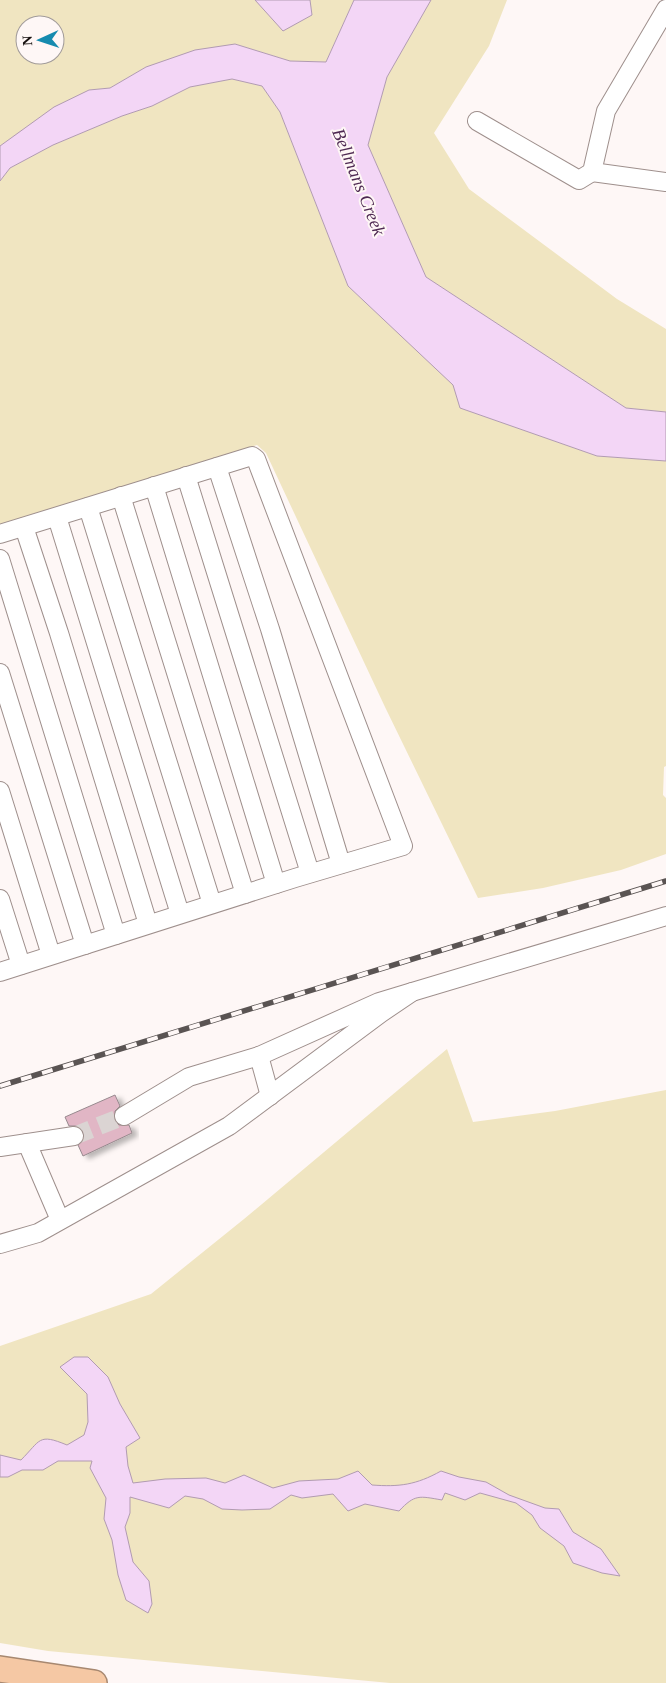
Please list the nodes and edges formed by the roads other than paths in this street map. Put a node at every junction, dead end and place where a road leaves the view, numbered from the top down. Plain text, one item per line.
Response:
1 (666, 9) edge
2 (477, 121) dead end
3 (592, 172) junction
4 (666, 182) edge
5 (217, 467) junction
6 (186, 476) junction
7 (154, 486) junction
8 (121, 496) junction
9 (88, 507) junction
10 (57, 517) junction
11 (24, 527) junction
12 (0, 534) edge
13 (0, 559) edge
14 (0, 673) edge
15 (0, 791) edge
16 (341, 864) junction
17 (310, 873) junction
18 (276, 884) junction
19 (245, 894) junction
20 (0, 899) edge
21 (212, 904) junction
22 (180, 914) junction
23 (666, 916) edge
24 (148, 924) junction
25 (116, 935) junction
26 (85, 945) junction
27 (51, 956) junction
28 (21, 965) junction
29 (0, 972) edge
30 (412, 992) junction
31 (259, 1056) junction
32 (270, 1096) junction
33 (124, 1116) tunnel mouth
34 (74, 1136) tunnel mouth
35 (27, 1143) junction
36 (0, 1147) edge
37 (60, 1220) junction
38 (0, 1244) edge
39 (0, 1656) edge
40 (0, 1669) edge
41 (87, 1682) edge

1 - 3 lane
2 - 3 lane
3 - 4 lane
5 - 6 lane
5 - 16 lane
5 - 16 lane
6 - 7 lane
6 - 17 lane
7 - 8 lane
7 - 18 lane
8 - 9 lane
8 - 19 lane
9 - 10 lane
9 - 21 lane
10 - 11 lane
10 - 22 lane
11 - 12 lane
11 - 24 lane
13 - 25 lane
14 - 26 lane
15 - 27 lane
16 - 17 lane
17 - 18 lane
18 - 19 lane
19 - 21 lane
20 - 28 lane
21 - 22 lane
22 - 24 lane
23 - 30 lane
24 - 25 lane
25 - 26 lane
26 - 27 lane
27 - 28 lane
28 - 29 lane
30 - 31 lane
30 - 32 lane
31 - 32 lane
31 - 33 lane
32 - 37 lane
34 - 35 lane
35 - 36 lane
35 - 37 lane
37 - 38 lane
39 - 41 highway
40 - 41 highway

